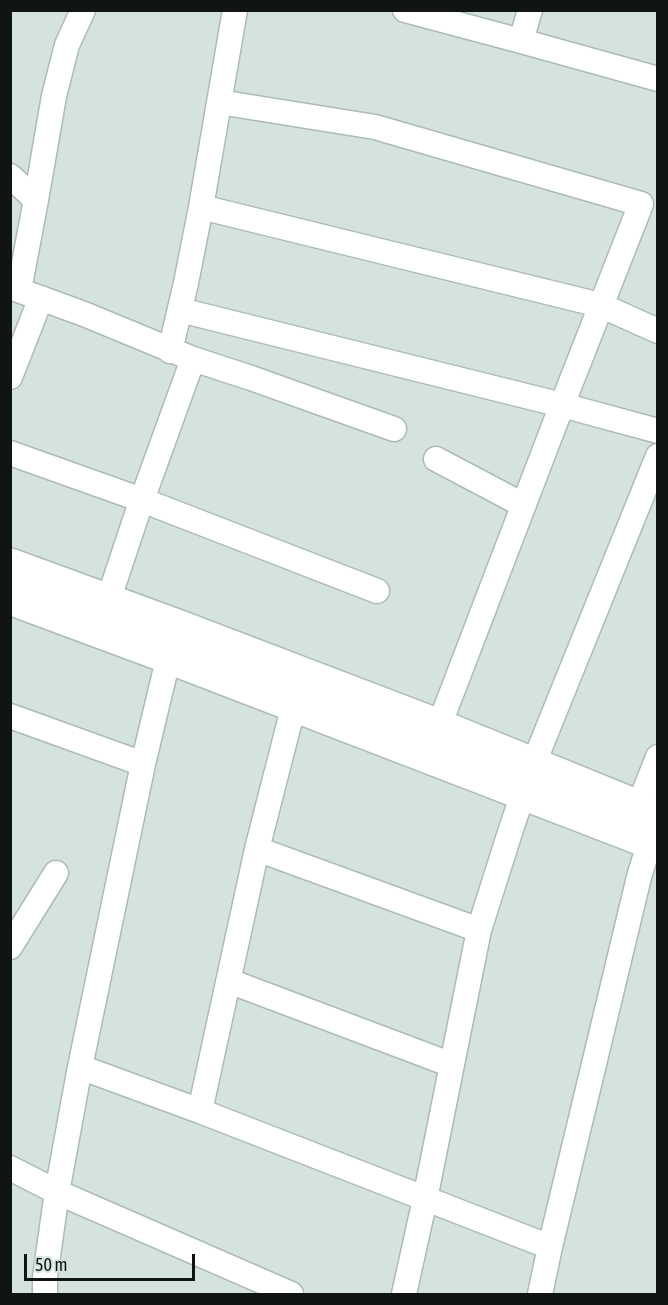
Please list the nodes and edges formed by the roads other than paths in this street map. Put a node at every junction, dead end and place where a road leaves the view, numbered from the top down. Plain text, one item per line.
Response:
1 (83, 10) edge
2 (235, 10) edge
3 (405, 10) edge
4 (530, 10) edge
5 (521, 41) junction
6 (657, 80) edge
7 (219, 102) junction
8 (10, 176) edge
9 (36, 200) junction
10 (649, 206) edge
11 (201, 207) junction
12 (23, 292) edge
13 (600, 305) junction
14 (180, 310) junction
15 (657, 331) edge
16 (171, 351) junction
17 (193, 359) junction
18 (10, 377) edge
19 (561, 405) junction
20 (394, 429) dead end
21 (657, 430) edge
22 (10, 453) edge
23 (657, 456) edge
24 (436, 459) dead end
25 (142, 500) junction
26 (523, 505) junction
27 (10, 565) edge
28 (377, 591) dead end
29 (10, 598) edge
30 (108, 601) junction
31 (177, 626) junction
32 (169, 657) junction
33 (301, 675) junction
34 (293, 706) junction
35 (10, 716) edge
36 (439, 726) junction
37 (657, 757) edge
38 (143, 764) junction
39 (528, 779) junction
40 (652, 825) edge
41 (257, 849) junction
42 (56, 873) dead end
43 (479, 930) junction
44 (10, 947) edge
45 (229, 981) junction
46 (452, 1065) junction
47 (80, 1067) junction
48 (200, 1111) junction
49 (10, 1168) edge
50 (57, 1192) junction
51 (425, 1199) junction
52 (550, 1247) junction
53 (45, 1294) edge
54 (291, 1294) edge
55 (404, 1294) edge
56 (540, 1294) edge

1 - 9 street
2 - 7 street
3 - 5 street
4 - 5 street
5 - 6 street
7 - 10 street
7 - 11 street
8 - 9 street
9 - 12 street
10 - 13 street
11 - 13 street
11 - 14 street
12 - 16 street
12 - 18 street
13 - 15 street
13 - 19 street
14 - 16 street
14 - 19 street
16 - 17 street
17 - 20 street
17 - 25 street
19 - 21 street
19 - 26 street
22 - 25 street
23 - 39 street
24 - 26 street
25 - 28 street
25 - 30 street
26 - 36 street
27 - 30 street
29 - 32 street
30 - 31 street
31 - 32 street
31 - 33 street
32 - 34 street
32 - 38 street
33 - 34 street
33 - 36 street
34 - 39 street
34 - 41 street
35 - 38 street
36 - 39 street
37 - 40 street
38 - 47 street
39 - 40 street
39 - 43 street
40 - 52 street
41 - 43 street
41 - 45 street
42 - 44 street
43 - 46 street
45 - 46 street
45 - 48 street
46 - 51 street
47 - 48 street
47 - 50 street
48 - 51 street
49 - 50 street
50 - 53 street
50 - 54 street
51 - 52 street
51 - 55 street
52 - 56 street

